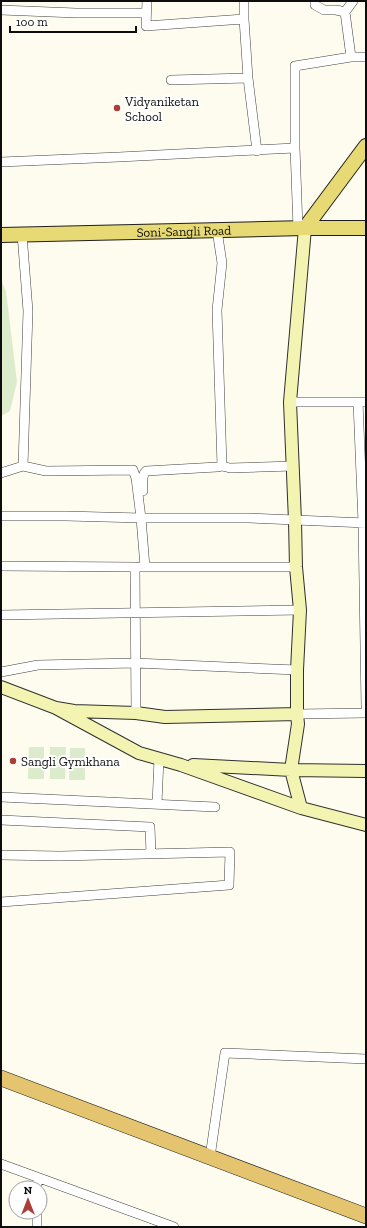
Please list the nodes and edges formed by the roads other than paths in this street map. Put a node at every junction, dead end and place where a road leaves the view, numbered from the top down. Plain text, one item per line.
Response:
1 (146, 1) edge
2 (244, 1) edge
3 (315, 1) edge
4 (353, 1) edge
5 (1, 10) edge
6 (345, 12) junction
7 (146, 13) junction
8 (244, 19) junction
9 (366, 56) edge
10 (351, 57) junction
11 (248, 78) junction
12 (170, 80) dead end
13 (366, 146) edge
14 (295, 148) junction
15 (257, 151) junction
16 (1, 162) edge
17 (302, 228) junction
18 (366, 228) edge
19 (217, 230) junction
20 (22, 234) junction
21 (1, 235) edge
22 (290, 402) junction
23 (362, 402) edge
24 (23, 466) junction
25 (222, 466) junction
26 (293, 466) junction
27 (1, 473) edge
28 (1, 516) edge
29 (141, 518) junction
30 (295, 521) junction
31 (364, 523) edge
32 (1, 566) edge
33 (135, 567) junction
34 (145, 567) junction
35 (296, 567) junction
36 (300, 610) junction
37 (135, 614) junction
38 (1, 615) edge
39 (136, 663) junction
40 (297, 670) junction
41 (1, 672) edge
42 (1, 687) edge
43 (366, 707) edge
44 (56, 708) junction
45 (136, 712) junction
46 (366, 713) edge
47 (297, 714) junction
48 (159, 759) junction
49 (181, 765) junction
50 (290, 770) junction
51 (366, 771) edge
52 (1, 797) edge
53 (157, 804) junction
54 (215, 807) dead end
55 (301, 808) junction
56 (1, 820) edge
57 (366, 825) edge
58 (151, 854) junction
59 (1, 856) edge
60 (1, 902) edge
61 (366, 1059) edge
62 (1, 1078) edge
63 (210, 1157) junction
64 (1, 1164) edge
65 (37, 1177) joint
66 (366, 1216) edge
67 (174, 1227) edge

1 - 7 street
2 - 8 street
3 - 6 street
4 - 6 street
5 - 7 street
6 - 10 street
7 - 8 street
8 - 11 street
9 - 10 street
10 - 14 street
11 - 12 street
11 - 15 street
13 - 17 main road
14 - 15 street
14 - 17 street
15 - 16 street
17 - 18 main road, Soni-Sangli Road
17 - 19 main road, Soni-Sangli Road
17 - 22 main road
19 - 20 main road, Soni-Sangli Road
19 - 25 street
20 - 21 main road, Soni-Sangli Road
20 - 24 street
22 - 23 street
22 - 26 main road
23 - 31 street
24 - 27 street
24 - 29 street
25 - 26 street
25 - 29 street
26 - 30 main road
28 - 29 street
29 - 30 street
29 - 34 street
30 - 31 street
30 - 35 main road
31 - 43 street
32 - 33 street
33 - 34 street
33 - 37 street
34 - 35 street
35 - 36 main road
36 - 37 street
36 - 40 main road
37 - 38 street
37 - 39 street
39 - 40 street
39 - 41 street
39 - 45 street
40 - 47 main road
42 - 44 main road
44 - 45 main road
44 - 48 main road
45 - 47 main road
46 - 47 street
47 - 50 main road
48 - 49 main road
48 - 53 street
49 - 50 main road
49 - 55 main road
50 - 51 main road
50 - 55 main road
52 - 53 street
53 - 54 street
55 - 57 main road
56 - 58 street
58 - 59 street
58 - 60 street
61 - 63 street
62 - 63 highway
63 - 66 highway
64 - 65 street
65 - 67 street

